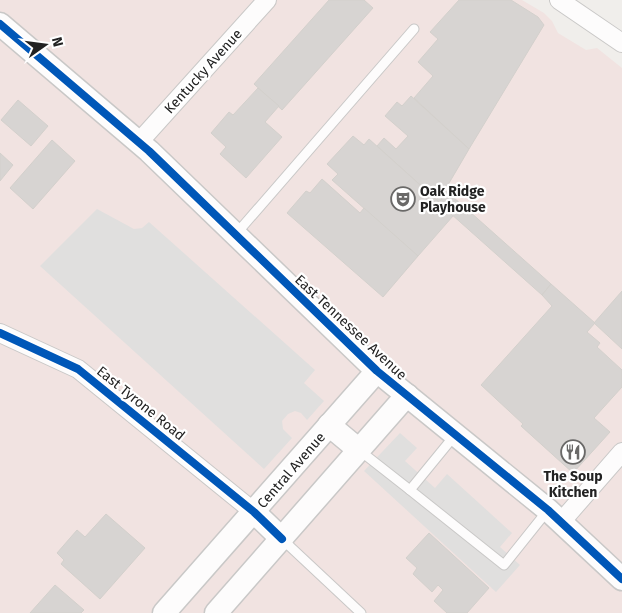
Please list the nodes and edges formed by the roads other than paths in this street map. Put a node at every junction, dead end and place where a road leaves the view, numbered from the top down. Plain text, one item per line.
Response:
1 (267, 0) edge
2 (559, 0) edge
3 (0, 24) edge
4 (414, 29) dead end
5 (622, 43) edge
6 (139, 142) junction
7 (236, 234) junction
8 (0, 333) edge
9 (377, 371) junction
10 (407, 395) junction
11 (330, 425) junction
12 (456, 433) junction
13 (359, 450) junction
14 (622, 452) edge
15 (410, 490) junction
16 (254, 512) junction
17 (555, 516) junction
18 (282, 538) junction
19 (622, 579) edge
20 (164, 613) edge
21 (216, 613) edge
22 (361, 613) edge

1 - 6 street, Kentucky Avenue
2 - 5 street
3 - 6 street, East Tennessee Avenue
4 - 7 lane
6 - 7 street, East Tennessee Avenue
7 - 9 street, East Tennessee Avenue
8 - 16 street, East Tyrone Road
9 - 10 street, East Tennessee Avenue
9 - 11 street, Central Avenue
10 - 12 street, East Tennessee Avenue
10 - 13 street
11 - 13 street
11 - 16 street, Central Avenue
12 - 15 lane
12 - 17 street, East Tennessee Avenue
13 - 15 lane
13 - 18 street
14 - 17 street
15 - 17 lane
16 - 18 street
16 - 20 street, Central Avenue
17 - 19 street, East Tennessee Avenue
18 - 21 street
18 - 22 lane

